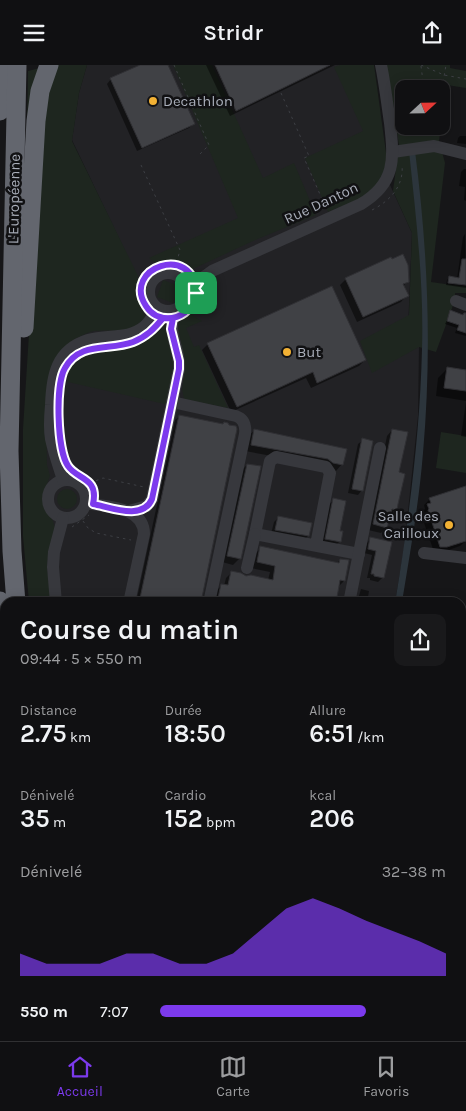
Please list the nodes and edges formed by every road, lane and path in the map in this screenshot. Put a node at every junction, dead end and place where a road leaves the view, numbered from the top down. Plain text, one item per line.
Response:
1 (1, 65) edge
2 (48, 65) edge
3 (174, 65) edge
4 (381, 65) edge
5 (421, 65) edge
6 (446, 65) edge
7 (444, 75) junction
8 (11, 77) edge
9 (466, 79) edge
10 (423, 80) edge
11 (443, 80) edge
12 (281, 93) dead end
13 (0, 111) edge
14 (404, 150) junction
15 (466, 154) edge
16 (199, 155) dead end
17 (141, 165) dead end
18 (372, 210) dead end
19 (327, 211) dead end
20 (176, 265) junction
21 (190, 278) junction
22 (156, 312) junction
23 (175, 314) junction
24 (172, 402) junction
25 (380, 448) dead end
26 (9, 451) junction
27 (68, 467) dead end
28 (63, 480) junction
29 (89, 483) junction
30 (154, 489) junction
31 (90, 504) junction
32 (129, 511) junction
33 (63, 518) junction
34 (82, 521) junction
35 (70, 529) dead end
36 (255, 534) junction
37 (142, 542) junction
38 (316, 545) junction
39 (424, 553) dead end
40 (359, 554) junction
41 (466, 559) edge
42 (247, 568) dead end
43 (16, 597) edge
44 (55, 597) edge
45 (130, 597) edge
46 (210, 597) edge
47 (350, 597) edge

1 - 8 highway, L'Européenne
2 - 26 highway
3 - 16 path
4 - 14 street, Rue Danton
5 - 7 path
5 - 10 path
6 - 7 path
7 - 9 path
7 - 11 path
8 - 13 highway, L'Européenne
8 - 26 highway, L'Européenne
12 - 19 path
14 - 15 street
14 - 18 path
14 - 21 street, Rue Danton
17 - 20 path
20 - 21 path
20 - 22 path
21 - 22 street
21 - 23 street
21 - 23 path
22 - 23 street
22 - 23 path
22 - 28 street
23 - 24 street
24 - 30 street
24 - 46 street
25 - 40 street
26 - 43 highway, L'Européenne
27 - 29 path
28 - 31 street
28 - 33 street
29 - 30 path
29 - 31 path
30 - 32 street
31 - 32 street
31 - 33 street
31 - 34 path
32 - 37 street
33 - 44 street
34 - 35 path
34 - 37 path
36 - 38 street
36 - 38 street
36 - 42 street
37 - 45 street
38 - 40 street
39 - 41 street
40 - 47 street

